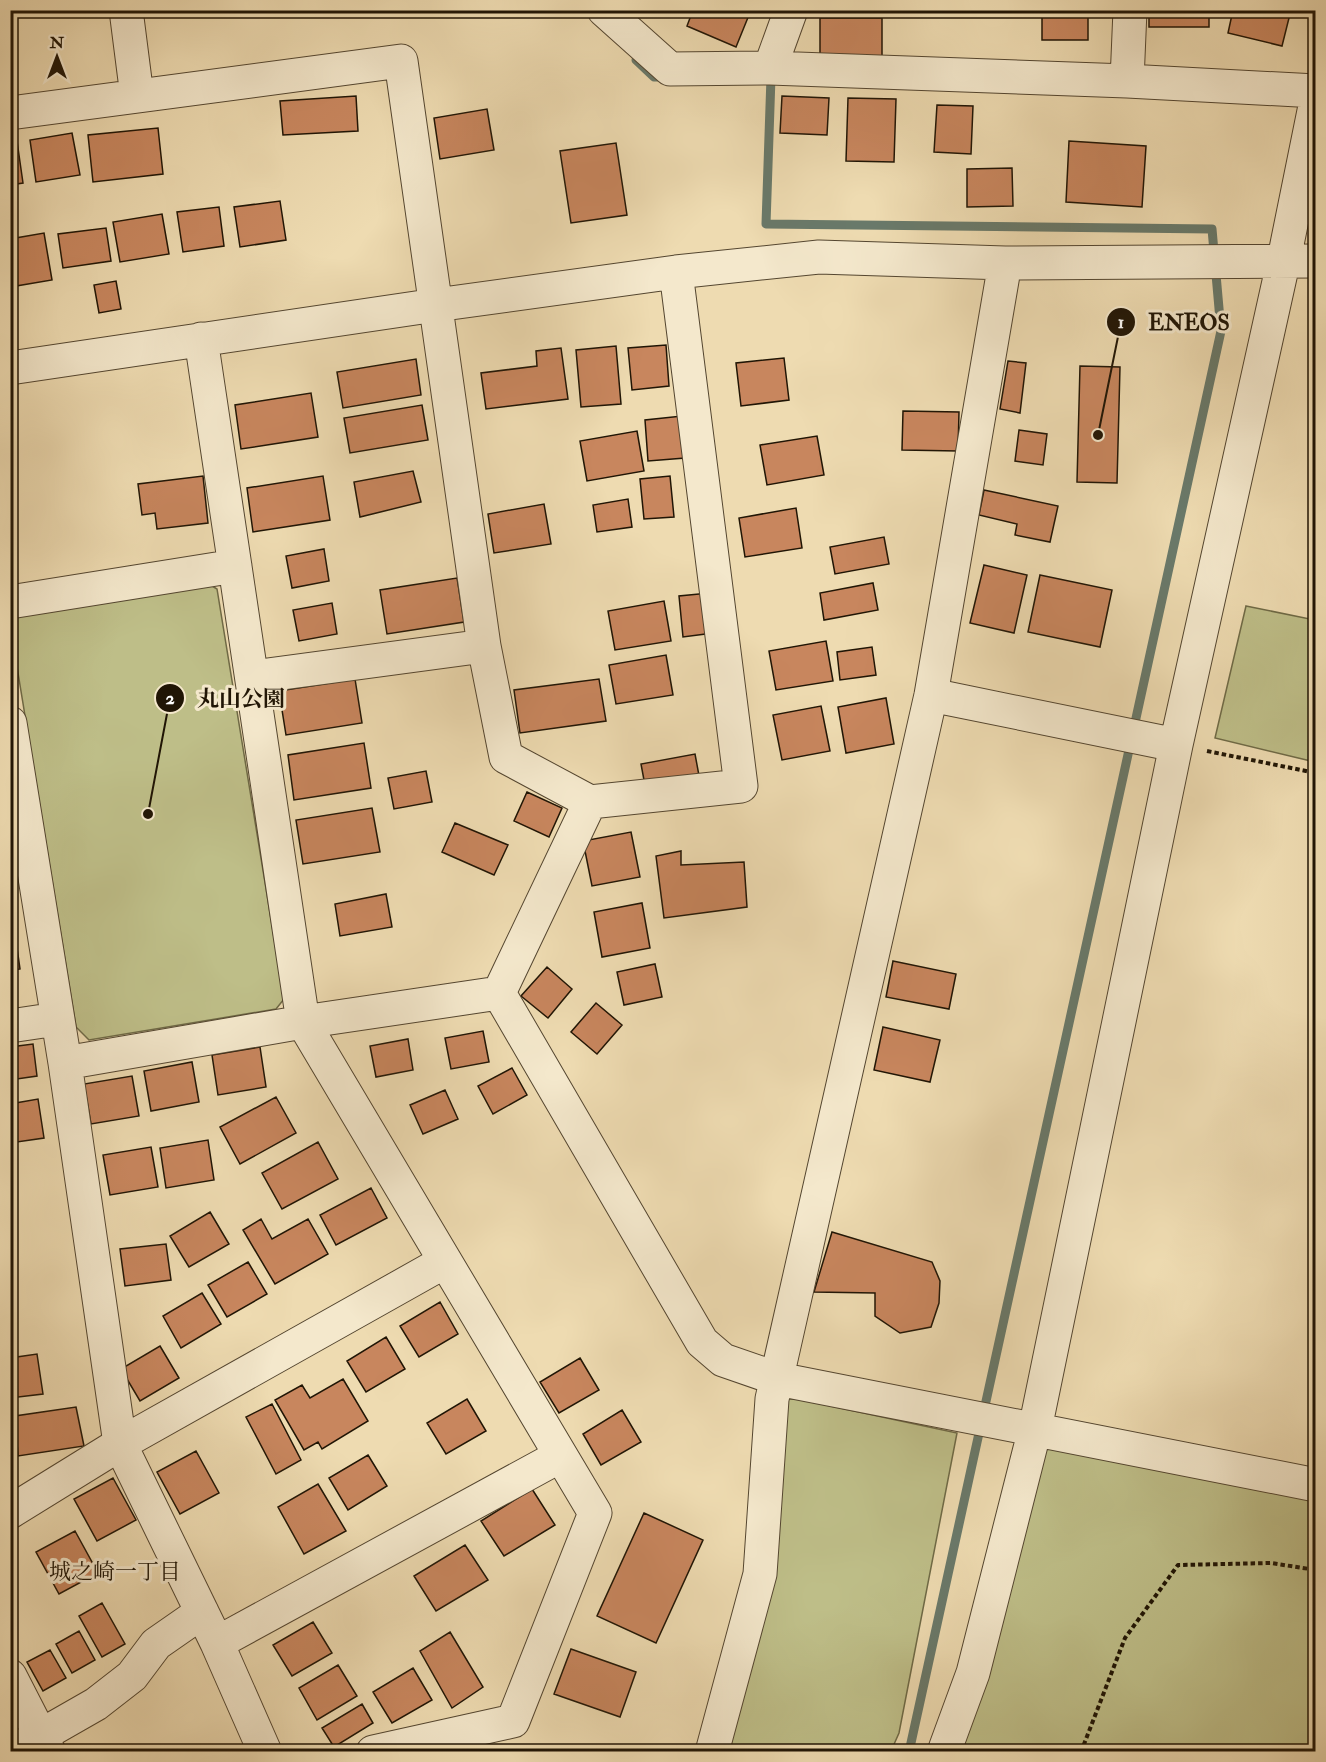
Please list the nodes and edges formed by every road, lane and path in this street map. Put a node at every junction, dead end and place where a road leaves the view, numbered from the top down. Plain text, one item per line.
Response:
1 (126, 10) edge
2 (604, 10) edge
3 (791, 10) edge
4 (1130, 10) edge
5 (770, 68) junction
6 (1127, 81) junction
7 (1316, 91) edge
8 (137, 96) junction
9 (1316, 100) edge
10 (10, 113) edge
11 (1300, 260) edge
12 (1005, 262) junction
13 (676, 272) junction
14 (436, 305) junction
15 (201, 339) junction
16 (10, 368) edge
17 (235, 566) junction
18 (10, 602) edge
19 (484, 646) junction
20 (253, 678) junction
21 (931, 695) junction
22 (10, 723) edge
23 (1176, 745) junction
24 (1316, 773) edge
25 (590, 802) junction
26 (17, 804) edge
27 (499, 993) junction
28 (57, 1019) junction
29 (303, 1022) junction
30 (10, 1026) edge
31 (65, 1063) junction
32 (444, 1262) junction
33 (778, 1379) junction
34 (1035, 1429) junction
35 (120, 1444) junction
36 (560, 1456) junction
37 (1316, 1485) edge
38 (10, 1512) edge
39 (1316, 1570) edge
40 (202, 1612) junction
41 (217, 1642) junction
42 (10, 1676) edge
43 (45, 1743) edge
44 (12, 1752) edge
45 (265, 1752) edge
46 (373, 1752) edge
47 (712, 1752) edge
48 (944, 1752) edge
49 (1081, 1752) edge

1 - 8 street
2 - 5 street
3 - 5 street
4 - 6 street
5 - 6 street
6 - 7 street
8 - 10 street
8 - 14 street
9 - 11 street
11 - 12 street
11 - 23 street
12 - 13 street
12 - 21 street
13 - 14 street
13 - 25 street
14 - 15 street
14 - 19 street
15 - 16 street
15 - 17 street
17 - 18 street
17 - 20 street
19 - 20 street
19 - 25 street
20 - 29 street
21 - 23 street
21 - 33 street
22 - 26 street
23 - 24 path
23 - 34 street
25 - 27 street
26 - 28 street
27 - 29 street
27 - 33 street
28 - 30 street
28 - 31 street
29 - 31 street
29 - 32 street
31 - 35 street
32 - 35 street
32 - 36 street
33 - 34 street
33 - 47 street
34 - 37 street
34 - 48 street
35 - 38 street
35 - 40 street
36 - 41 street
36 - 46 street
39 - 49 path
40 - 41 street
40 - 43 street
41 - 45 street
42 - 43 street
43 - 44 street

